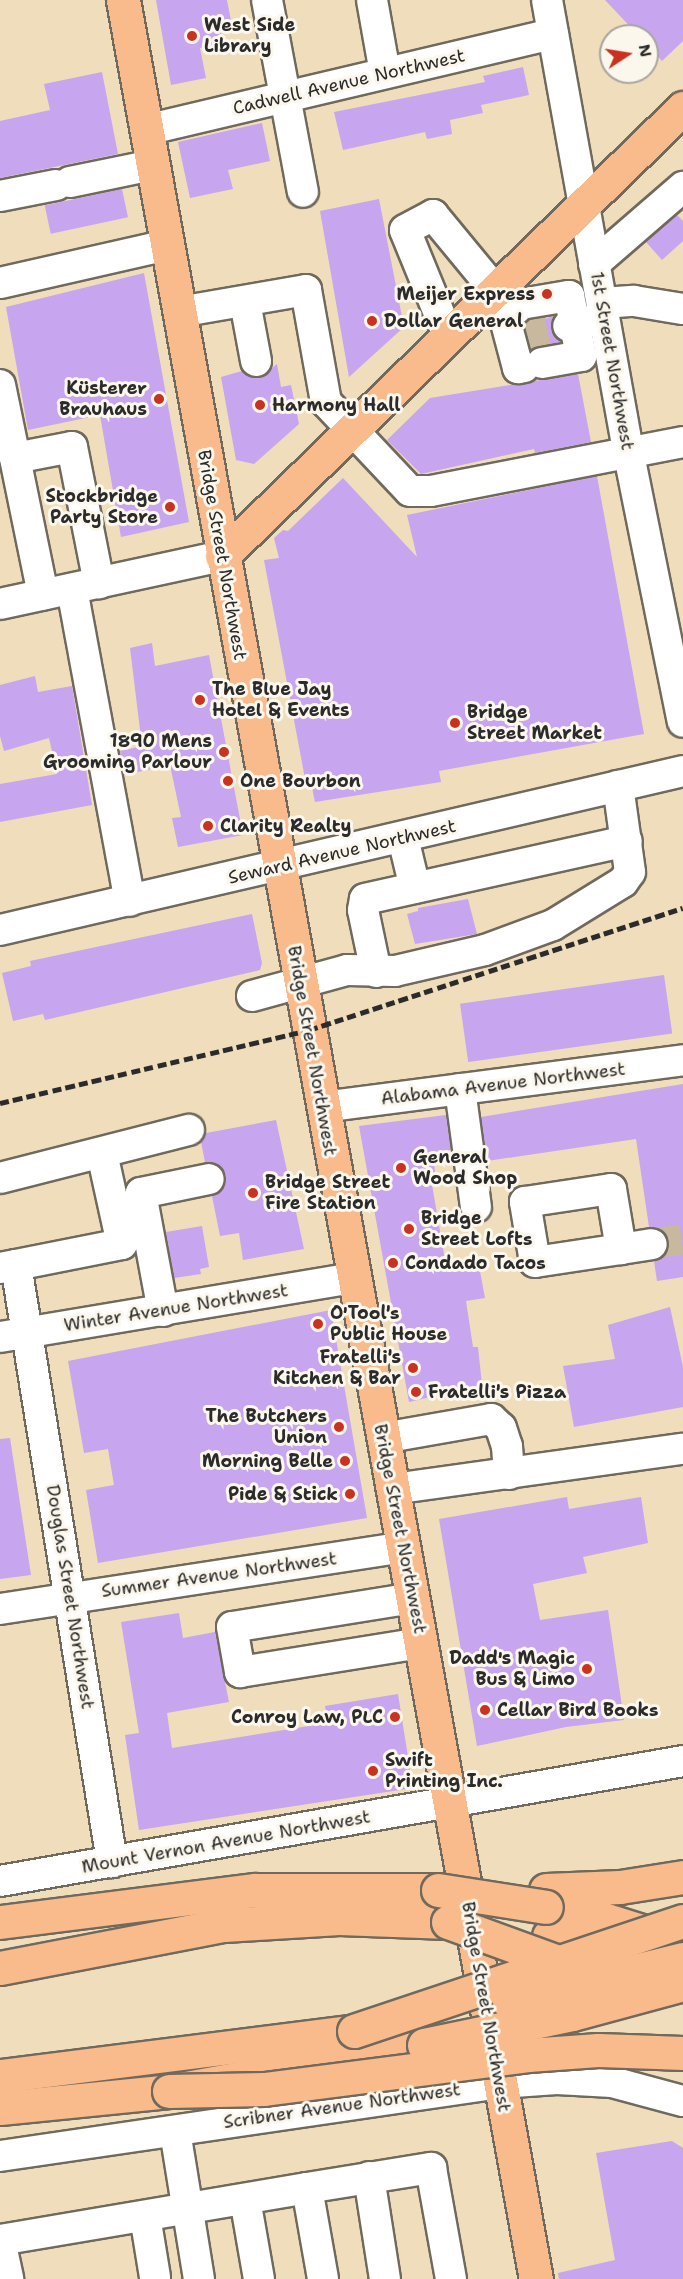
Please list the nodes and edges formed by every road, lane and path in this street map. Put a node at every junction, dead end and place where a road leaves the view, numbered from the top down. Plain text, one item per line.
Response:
1 (123, 0) edge
2 (267, 0) edge
3 (372, 0) edge
4 (547, 0) edge
5 (553, 34) junction
6 (385, 74) junction
7 (284, 97) junction
8 (681, 114) edge
9 (146, 130) junction
10 (153, 165) junction
11 (683, 187) edge
12 (303, 192) dead end
13 (0, 196) edge
14 (583, 202) junction
15 (167, 245) junction
16 (594, 264) junction
17 (0, 283) edge
18 (245, 302) junction
19 (683, 309) edge
20 (603, 311) junction
21 (179, 312) junction
22 (503, 316) junction
23 (571, 325) junction
24 (448, 335) junction
25 (256, 361) dead end
26 (2, 402) edge
27 (350, 431) junction
28 (683, 442) edge
29 (629, 454) junction
30 (15, 458) junction
31 (222, 556) junction
32 (86, 586) junction
33 (43, 595) junction
34 (0, 604) edge
35 (683, 722) edge
36 (683, 771) edge
37 (618, 786) junction
38 (403, 838) junction
39 (627, 841) junction
40 (280, 867) junction
41 (415, 888) junction
42 (130, 901) junction
43 (0, 930) edge
44 (376, 972) junction
45 (301, 983) junction
46 (252, 996) dead end
47 (683, 1060) edge
48 (460, 1089) junction
49 (322, 1107) junction
50 (189, 1130) dead end
51 (102, 1153) junction
52 (0, 1178) edge
53 (209, 1179) dead end
54 (476, 1207) dead end
55 (652, 1244) tunnel mouth
56 (621, 1249) dead end
57 (8, 1267) edge
58 (352, 1278) junction
59 (163, 1311) junction
60 (13, 1334) edge
61 (383, 1438) junction
62 (683, 1449) edge
63 (509, 1474) junction
64 (393, 1488) junction
65 (403, 1547) junction
66 (71, 1597) junction
67 (413, 1598) junction
68 (0, 1609) edge
69 (421, 1643) junction
70 (683, 1761) edge
71 (451, 1803) junction
72 (112, 1862) junction
73 (683, 1877) edge
74 (0, 1881) edge
75 (392, 1903) junction
76 (148, 1905) junction
77 (0, 1922) edge
78 (683, 1922) edge
79 (549, 1924) junction
80 (0, 1941) edge
81 (683, 1944) edge
82 (683, 1959) edge
83 (683, 1967) edge
84 (0, 1968) edge
85 (683, 1984) edge
86 (683, 2005) edge
87 (354, 2031) junction
88 (683, 2053) edge
89 (0, 2076) edge
90 (499, 2083) junction
91 (169, 2091) junction
92 (683, 2101) edge
93 (52, 2105) junction
94 (0, 2108) edge
95 (0, 2116) edge
96 (175, 2131) junction
97 (0, 2156) edge
98 (369, 2177) junction
99 (307, 2188) junction
100 (245, 2199) junction
101 (190, 2208) junction
102 (145, 2216) junction
103 (0, 2240) edge
104 (198, 2275) edge
105 (149, 2278) edge
106 (8, 2279) edge
107 (259, 2279) edge
108 (322, 2279) edge
109 (385, 2279) edge
110 (451, 2279) edge
111 (536, 2279) edge

1 - 9 main road, Bridge Street Northwest
2 - 7 street
3 - 6 street
4 - 5 street, 1st Street Northwest
5 - 6 street, Cadwell Avenue Northwest
5 - 14 street, 1st Street Northwest
6 - 7 street, Cadwell Avenue Northwest
7 - 9 street, Cadwell Avenue Northwest
7 - 12 street
8 - 14 main road
9 - 10 main road, Bridge Street Northwest
10 - 13 street
10 - 15 main road, Bridge Street Northwest
11 - 16 street
14 - 16 street, 1st Street Northwest
14 - 22 main road
15 - 17 street
15 - 21 main road, Bridge Street Northwest
16 - 20 street, 1st Street Northwest
18 - 21 street
18 - 25 street
18 - 27 street
19 - 20 street
20 - 23 street
20 - 29 street, 1st Street Northwest
21 - 31 main road, Bridge Street Northwest
22 - 23 street
22 - 23 street
22 - 24 main road
22 - 24 street
24 - 27 main road
26 - 30 street
27 - 29 street
27 - 31 main road
28 - 29 street
29 - 35 street, 1st Street Northwest
30 - 32 street
30 - 33 street
31 - 32 street
31 - 40 main road, Bridge Street Northwest
32 - 33 street
32 - 42 street
33 - 34 street
36 - 37 street, Seward Avenue Northwest
37 - 38 street, Seward Avenue Northwest
37 - 39 street
38 - 40 street, Seward Avenue Northwest
38 - 41 street
39 - 41 street
39 - 44 street
40 - 42 street, Seward Avenue Northwest
40 - 45 main road, Bridge Street Northwest
41 - 44 street
42 - 43 street, Seward Avenue Northwest
44 - 45 street
45 - 46 street
45 - 49 main road, Bridge Street Northwest
47 - 48 street, Alabama Avenue Northwest
48 - 49 street, Alabama Avenue Northwest
48 - 54 street
49 - 58 main road, Bridge Street Northwest
50 - 51 street
51 - 52 street
51 - 57 street
53 - 59 street
55 - 56 street
57 - 60 street, Douglas Street Northwest
58 - 59 street, Winter Avenue Northwest
58 - 61 main road, Bridge Street Northwest
59 - 60 street, Winter Avenue Northwest
60 - 66 street, Douglas Street Northwest
61 - 63 street
61 - 64 main road, Bridge Street Northwest
62 - 63 street
63 - 64 street
64 - 65 main road, Bridge Street Northwest
65 - 66 street, Summer Avenue Northwest
65 - 67 main road, Bridge Street Northwest
66 - 68 street, Summer Avenue Northwest
66 - 72 street, Douglas Street Northwest
67 - 69 main road, Bridge Street Northwest
67 - 69 street
69 - 71 main road, Bridge Street Northwest
70 - 71 street, Mount Vernon Avenue Northwest
71 - 72 street, Mount Vernon Avenue Northwest
71 - 90 main road, Bridge Street Northwest
72 - 74 street, Mount Vernon Avenue Northwest
73 - 79 main road
75 - 76 main road
75 - 79 main road, bridge
75 - 79 main road, bridge
75 - 84 main road
76 - 77 main road
76 - 80 main road
78 - 87 main road, bridge
79 - 81 main road
79 - 83 main road
79 - 86 main road
82 - 87 main road, bridge
85 - 91 main road, bridge
87 - 89 main road
88 - 91 main road, bridge
90 - 92 street, Scribner Avenue Northwest
90 - 96 street, Scribner Avenue Northwest
90 - 111 main road, Bridge Street Northwest
91 - 93 main road
93 - 94 main road
93 - 95 main road
96 - 97 street, Scribner Avenue Northwest
96 - 101 street
98 - 99 street
98 - 109 street
98 - 110 street
99 - 100 street
99 - 108 street
100 - 101 street
100 - 107 street
101 - 102 street
101 - 104 street
102 - 103 street
102 - 105 street
103 - 106 street
104 - 105 street

